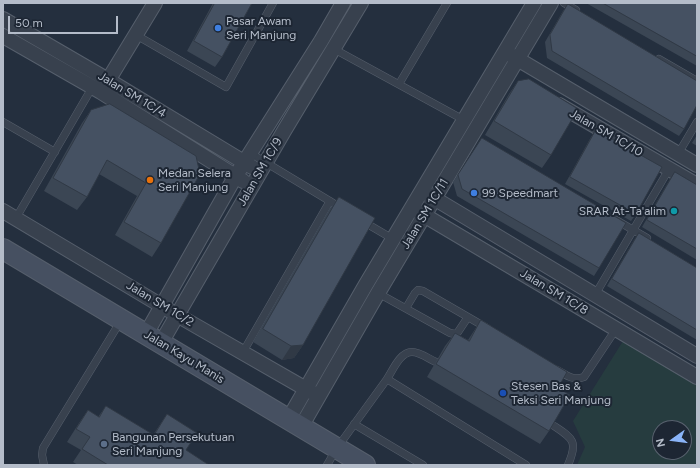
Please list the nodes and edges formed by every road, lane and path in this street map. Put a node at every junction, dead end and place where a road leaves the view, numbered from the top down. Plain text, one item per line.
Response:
1 (155, 3) edge
2 (273, 3) edge
3 (343, 3) edge
4 (361, 3) edge
5 (447, 3) edge
6 (534, 3) edge
7 (551, 3) edge
8 (564, 3) edge
9 (584, 15) edge
10 (3, 19) edge
11 (136, 35) junction
12 (3, 36) edge
13 (334, 48) junction
14 (650, 54) edge
15 (511, 56) junction
16 (501, 72) junction
17 (104, 78) junction
18 (697, 81) edge
19 (521, 83) edge
20 (399, 84) junction
21 (97, 90) junction
22 (548, 99) edge
23 (464, 120) junction
24 (3, 122) edge
25 (697, 122) edge
26 (55, 152) junction
27 (678, 154) junction
28 (247, 158) junction
29 (697, 165) edge
30 (263, 168) junction
31 (669, 169) junction
32 (235, 177) junction
33 (697, 185) edge
34 (252, 186) junction
35 (422, 191) junction
36 (434, 198) junction
37 (412, 208) junction
38 (3, 211) edge
39 (606, 214) edge
40 (425, 215) junction
41 (355, 216) edge
42 (16, 218) junction
43 (633, 230) junction
44 (393, 239) junction
45 (652, 242) edge
46 (3, 249) edge
47 (365, 286) junction
48 (378, 293) junction
49 (595, 295) junction
50 (162, 305) junction
51 (406, 308) junction
52 (177, 315) junction
53 (468, 317) junction
54 (122, 320) junction
55 (616, 329) junction
56 (494, 332) edge
57 (153, 339) junction
58 (243, 352) junction
59 (697, 356) edge
60 (436, 362) edge
61 (552, 367) edge
62 (697, 377) edge
63 (387, 379) junction
64 (306, 389) junction
65 (319, 396) junction
66 (295, 423) junction
67 (354, 424) junction
68 (551, 424) edge
69 (337, 448) junction
70 (44, 465) edge
71 (327, 465) edge
72 (365, 465) edge
73 (423, 465) edge
74 (526, 465) edge
75 (568, 465) edge

1 - 11 street
2 - 11 lane
3 - 28 street, Jalan SM 1C/9
4 - 13 street, Jalan SM 1C/9
5 - 20 lane
6 - 15 street, Jalan SM 1C/11
7 - 15 street, Jalan SM 1C/11
8 - 9 lane
10 - 17 street, Jalan SM 1C/4
11 - 17 street
12 - 21 street, Jalan SM 1C/4
13 - 20 lane
13 - 30 street, Jalan SM 1C/9
14 - 18 lane
15 - 16 street, Jalan SM 1C/11
15 - 27 street, Jalan SM 1C/10
16 - 19 street
16 - 23 street, Jalan SM 1C/11
16 - 36 street, Jalan SM 1C/11
17 - 21 street
17 - 28 street, Jalan SM 1C/4
20 - 23 lane
21 - 26 lane
21 - 32 street, Jalan SM 1C/4
22 - 31 street, Jalan SM 1C/10
23 - 35 street, Jalan SM 1C/11
24 - 26 lane
25 - 27 lane
26 - 42 lane
27 - 29 street, Jalan SM 1C/10
28 - 30 street, Jalan SM 1C/4
28 - 32 street, Jalan SM 1C/9
30 - 34 street, Jalan SM 1C/9
30 - 58 lane
31 - 33 street, Jalan SM 1C/10
31 - 43 lane
32 - 34 street, Jalan SM 1C/4
32 - 50 street, Jalan SM 1C/9
34 - 52 street, Jalan SM 1C/9
35 - 36 street, Jalan SM 1C/8
35 - 37 street, Jalan SM 1C/11
36 - 40 street, Jalan SM 1C/11
36 - 49 street, Jalan SM 1C/8
37 - 40 street, Jalan SM 1C/8
37 - 44 street, Jalan SM 1C/11
38 - 42 street, Jalan SM 1C/2
39 - 43 lane
40 - 48 street, Jalan SM 1C/11
40 - 55 street, Jalan SM 1C/8
41 - 44 lane
42 - 50 street, Jalan SM 1C/2
43 - 45 lane
43 - 49 lane
44 - 47 street, Jalan SM 1C/11
46 - 54 street, Jalan Kayu Manis
47 - 48 lane
47 - 64 street, Jalan SM 1C/11
48 - 51 lane
48 - 65 street, Jalan SM 1C/11
49 - 59 street, Jalan SM 1C/8
50 - 52 street, Jalan SM 1C/2
50 - 57 street, Jalan SM 1C/9
51 - 53 lane
51 - 53 lane
52 - 57 street, Jalan SM 1C/9
52 - 58 street, Jalan SM 1C/2
53 - 56 lane
54 - 57 street, Jalan Kayu Manis
54 - 70 lane
55 - 61 lane
55 - 62 street, Jalan SM 1C/8
57 - 66 street, Jalan Kayu Manis
58 - 64 street, Jalan SM 1C/2
60 - 63 lane
63 - 67 lane
63 - 74 lane
64 - 65 street, Jalan SM 1C/2
64 - 66 street, Jalan SM 1C/11
65 - 66 street, Jalan SM 1C/11
66 - 69 street, Jalan Kayu Manis
67 - 69 lane
67 - 73 lane
68 - 75 lane
69 - 71 lane
69 - 72 street, Jalan Kayu Manis

